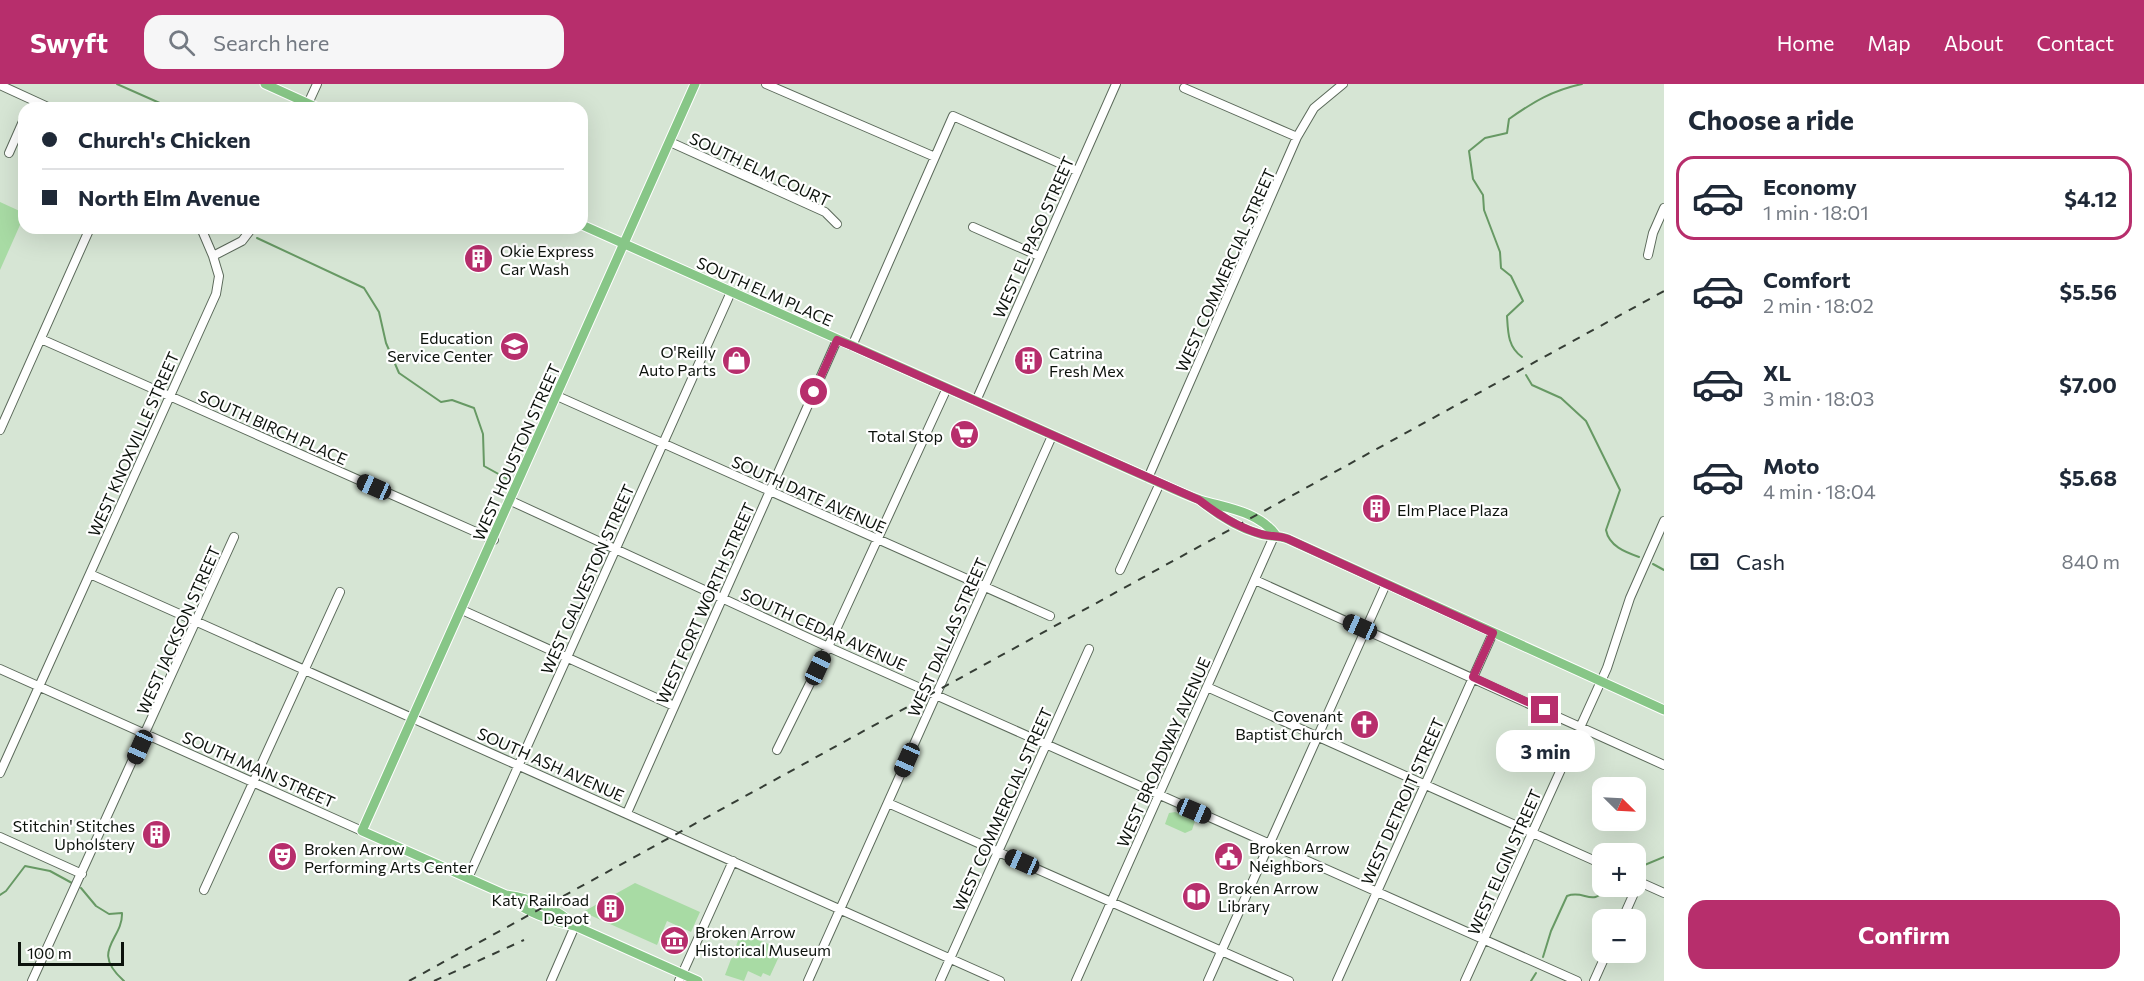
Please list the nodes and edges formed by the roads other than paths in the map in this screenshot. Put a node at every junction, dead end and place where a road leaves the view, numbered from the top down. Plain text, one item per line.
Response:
1 (265, 84) edge
2 (317, 84) edge
3 (695, 84) edge
4 (766, 84) edge
5 (1116, 84) edge
6 (1343, 84) edge
7 (0, 86) edge
8 (1184, 88) dead end
9 (28, 102) edge
10 (299, 102) edge
11 (309, 102) edge
12 (18, 133) edge
13 (1297, 137) junction
14 (670, 142) junction
15 (9, 153) dead end
16 (935, 157) junction
17 (1077, 171) junction
18 (1664, 208) edge
19 (837, 224) dead end
20 (973, 227) dead end
21 (588, 228) edge
22 (87, 234) edge
23 (204, 234) edge
24 (248, 234) edge
25 (624, 244) junction
26 (1648, 255) dead end
27 (213, 256) junction
28 (1039, 256) junction
29 (731, 292) junction
30 (41, 339) junction
31 (837, 340) junction
32 (852, 346) junction
33 (946, 388) junction
34 (170, 396) junction
35 (557, 396) junction
36 (976, 401) junction
37 (0, 430) edge
38 (1052, 436) junction
39 (662, 443) junction
40 (1148, 478) junction
41 (1160, 483) junction
42 (770, 492) junction
43 (511, 501) junction
44 (1664, 520) edge
45 (1275, 534) junction
46 (234, 537) dead end
47 (494, 540) junction
48 (877, 540) junction
49 (615, 550) junction
50 (1120, 570) dead end
51 (90, 574) junction
52 (1254, 580) junction
53 (1386, 584) junction
54 (984, 587) junction
55 (340, 592) dead end
56 (723, 598) junction
57 (462, 610) junction
58 (1050, 616) dead end
59 (196, 622) junction
60 (1366, 629) junction
61 (1493, 633) junction
62 (828, 647) junction
63 (1089, 649) dead end
64 (567, 658) junction
65 (0, 669) edge
66 (304, 669) junction
67 (1473, 677) junction
68 (1601, 682) junction
69 (39, 686) junction
70 (1207, 687) junction
71 (937, 693) junction
72 (674, 706) junction
73 (1664, 710) edge
74 (414, 719) junction
75 (1581, 726) junction
76 (146, 734) junction
77 (1318, 736) junction
78 (1047, 744) junction
79 (777, 750) dead end
80 (519, 765) junction
81 (1664, 765) edge
82 (0, 773) edge
83 (254, 783) junction
84 (1425, 784) junction
85 (1159, 795) junction
86 (888, 802) junction
87 (627, 813) junction
88 (362, 831) junction
89 (1532, 833) junction
90 (0, 837) edge
91 (1270, 844) junction
92 (998, 852) junction
93 (1592, 860) edge
94 (733, 861) junction
95 (82, 874) junction
96 (468, 878) junction
97 (1646, 885) edge
98 (204, 890) dead end
99 (1377, 892) junction
100 (1664, 893) edge
101 (1111, 902) junction
102 (840, 909) junction
103 (575, 926) junction
104 (1484, 940) junction
105 (1222, 951) junction
106 (950, 959) junction
107 (1602, 963) edge
108 (681, 978) edge
109 (32, 981) edge
110 (550, 981) edge
111 (698, 981) edge
112 (808, 981) edge
113 (940, 981) edge
114 (1000, 981) edge
115 (1076, 981) edge
116 (1208, 981) edge
117 (1289, 981) edge
118 (1337, 981) edge
119 (1465, 981) edge
120 (1577, 981) edge
121 (1594, 981) edge

1 - 10 main road
2 - 11 street
3 - 14 main road, WEST HOUSTON STREET
4 - 16 street
5 - 17 street, WEST EL PASO STREET
6 - 13 street, WEST COMMERCIAL STREET
7 - 9 street
8 - 13 street
12 - 15 street
13 - 40 street, WEST COMMERCIAL STREET
14 - 19 street, SOUTH ELM COURT
14 - 25 main road, WEST HOUSTON STREET
16 - 17 street
16 - 32 street
17 - 28 street, WEST EL PASO STREET
18 - 26 street
20 - 28 street
21 - 25 main road, SOUTH ELM PLACE
22 - 30 street
23 - 27 street
24 - 27 street
25 - 29 main road, SOUTH ELM PLACE
25 - 35 main road, WEST HOUSTON STREET
27 - 34 street, WEST KNOXVILLE STREET
28 - 36 street, WEST EL PASO STREET
29 - 31 main road, SOUTH ELM PLACE
29 - 39 street, WEST GALVESTON STREET
30 - 34 street, SOUTH BIRCH PLACE
30 - 37 street
31 - 32 main road, SOUTH ELM PLACE
31 - 42 street, WEST FORT WORTH STREET
32 - 33 main road, SOUTH ELM PLACE
33 - 36 main road, SOUTH ELM PLACE
33 - 48 street
34 - 47 street, SOUTH BIRCH PLACE
34 - 51 street, WEST KNOXVILLE STREET
35 - 39 street, SOUTH DATE AVENUE
35 - 43 main road, WEST HOUSTON STREET
36 - 38 main road, SOUTH ELM PLACE
38 - 40 main road, SOUTH ELM PLACE
38 - 54 street, WEST DALLAS STREET
39 - 42 street, SOUTH DATE AVENUE
39 - 49 street, WEST GALVESTON STREET
40 - 41 main road, SOUTH ELM PLACE
41 - 45 main road, SOUTH ELM PLACE
41 - 50 street
42 - 48 street, SOUTH DATE AVENUE
42 - 56 street, WEST FORT WORTH STREET
43 - 47 main road, WEST HOUSTON STREET
43 - 49 street, SOUTH CEDAR AVENUE
44 - 68 street, WEST ELGIN STREET
45 - 52 street, WEST BROADWAY AVENUE
45 - 53 main road, SOUTH ELM PLACE
46 - 59 street, WEST JACKSON STREET
47 - 57 main road, WEST HOUSTON STREET
48 - 54 street, SOUTH DATE AVENUE
48 - 62 street
49 - 56 street, SOUTH CEDAR AVENUE
49 - 64 street, WEST GALVESTON STREET
51 - 59 street, SOUTH ASH AVENUE
51 - 69 street, WEST KNOXVILLE STREET
52 - 60 street
52 - 70 street, WEST BROADWAY AVENUE
53 - 60 street
53 - 61 main road, SOUTH ELM PLACE
54 - 58 street, SOUTH DATE AVENUE
54 - 71 street, WEST DALLAS STREET
55 - 66 street
56 - 62 street, SOUTH CEDAR AVENUE
56 - 72 street, WEST FORT WORTH STREET
57 - 64 street
57 - 74 main road, WEST HOUSTON STREET
59 - 66 street, SOUTH ASH AVENUE
59 - 76 street, WEST JACKSON STREET
60 - 67 street
60 - 77 street
61 - 67 street, WEST DETROIT STREET
61 - 68 main road, SOUTH ELM PLACE
62 - 71 street, SOUTH CEDAR AVENUE
62 - 79 street
63 - 78 street, WEST COMMERCIAL STREET
64 - 72 street
64 - 80 street, WEST GALVESTON STREET
65 - 69 street, SOUTH MAIN STREET
66 - 74 street, SOUTH ASH AVENUE
66 - 83 street
67 - 75 street
67 - 84 street, WEST DETROIT STREET
68 - 73 main road, SOUTH ELM PLACE
68 - 75 street, WEST ELGIN STREET
69 - 76 street, SOUTH MAIN STREET
69 - 82 street, WEST KNOXVILLE STREET
70 - 77 street
70 - 85 street, WEST BROADWAY AVENUE
71 - 78 street, SOUTH CEDAR AVENUE
71 - 86 street, WEST DALLAS STREET
72 - 87 street, WEST FORT WORTH STREET
74 - 80 street, SOUTH ASH AVENUE
74 - 88 main road, WEST HOUSTON STREET
75 - 81 street
75 - 89 street, WEST ELGIN STREET
76 - 83 street, SOUTH MAIN STREET
76 - 95 street, WEST JACKSON STREET
77 - 84 street
77 - 91 street
78 - 85 street, SOUTH CEDAR AVENUE
78 - 92 street, WEST COMMERCIAL STREET
80 - 87 street, SOUTH ASH AVENUE
80 - 96 street, WEST GALVESTON STREET
83 - 88 street, SOUTH MAIN STREET
83 - 98 street
84 - 89 street
84 - 99 street, WEST DETROIT STREET
85 - 91 street, SOUTH CEDAR AVENUE
85 - 101 street, WEST BROADWAY AVENUE
86 - 92 street
86 - 102 street, WEST DALLAS STREET
87 - 94 street, SOUTH ASH AVENUE
88 - 96 main road, SOUTH MAIN STREET
89 - 93 street
89 - 104 street, WEST ELGIN STREET
90 - 95 street
91 - 99 street, SOUTH CEDAR AVENUE
91 - 105 street
92 - 101 street
92 - 106 street, WEST COMMERCIAL STREET
94 - 102 street, SOUTH ASH AVENUE
94 - 108 street
95 - 109 street, WEST JACKSON STREET
96 - 103 main road, SOUTH MAIN STREET
97 - 100 street
99 - 104 street, SOUTH CEDAR AVENUE
99 - 118 street, WEST DETROIT STREET
101 - 105 street
101 - 115 street, WEST BROADWAY AVENUE
102 - 106 street, SOUTH ASH AVENUE
102 - 112 street, WEST DALLAS STREET
103 - 108 main road, SOUTH MAIN STREET
103 - 110 street
104 - 119 street, WEST ELGIN STREET
104 - 120 street, SOUTH CEDAR AVENUE
105 - 116 street
105 - 117 street
106 - 113 street, WEST COMMERCIAL STREET
106 - 114 street, SOUTH ASH AVENUE
107 - 121 street
108 - 111 main road, SOUTH MAIN STREET

